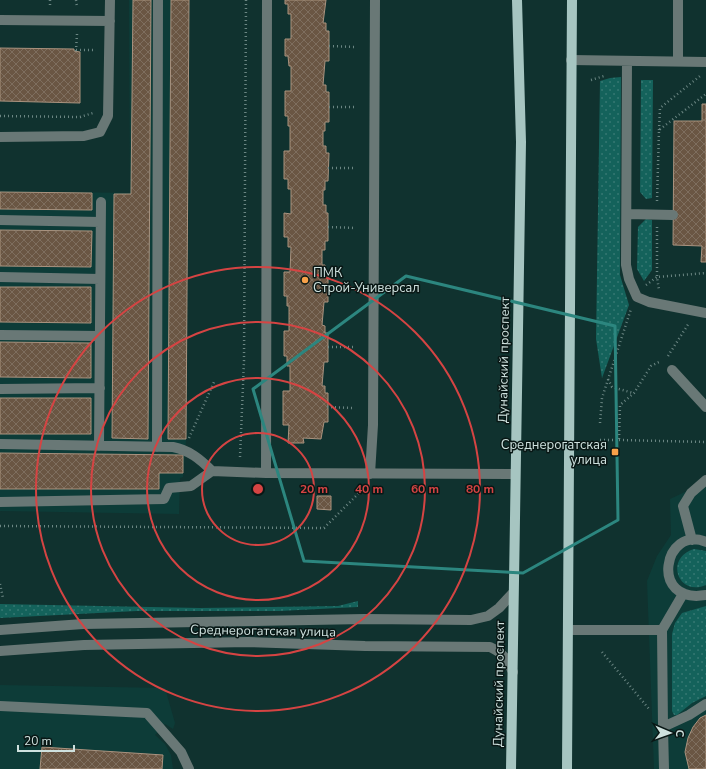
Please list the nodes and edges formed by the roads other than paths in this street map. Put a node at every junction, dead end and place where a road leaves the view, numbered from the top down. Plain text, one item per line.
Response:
1 (110, 0) edge
2 (158, 0) edge
3 (266, 0) edge
4 (376, 0) edge
5 (517, 0) edge
6 (572, 0) edge
7 (678, 0) edge
8 (0, 20) edge
9 (110, 21) junction
10 (571, 60) junction
11 (628, 62) junction
12 (678, 62) junction
13 (706, 62) edge
14 (0, 136) edge
15 (101, 202) dead end
16 (626, 214) junction
17 (673, 215) dead end
18 (0, 220) edge
19 (100, 222) junction
20 (0, 277) edge
21 (100, 279) junction
22 (701, 312) edge
23 (0, 335) edge
24 (100, 336) junction
25 (672, 370) dead end
26 (100, 388) junction
27 (0, 389) edge
28 (706, 407) edge
29 (0, 444) edge
30 (99, 446) junction
31 (157, 447) junction
32 (212, 471) junction
33 (266, 474) junction
34 (515, 474) junction
35 (370, 478) junction
36 (706, 480) edge
37 (0, 502) edge
38 (692, 540) junction
39 (706, 542) edge
40 (513, 593) junction
41 (683, 594) junction
42 (706, 595) edge
43 (0, 630) edge
44 (568, 630) junction
45 (662, 630) junction
46 (0, 651) edge
47 (513, 672) junction
48 (706, 704) edge
49 (0, 706) edge
50 (663, 727) junction
51 (189, 769) edge
52 (511, 769) edge
53 (567, 769) edge
54 (664, 769) edge

1 - 9 street
2 - 31 street
3 - 33 street
4 - 35 street
5 - 34 main road, Дунайский проспект
6 - 10 main road
7 - 12 street
8 - 9 street
9 - 14 street
10 - 11 street
10 - 44 main road
11 - 12 street
11 - 16 street
12 - 13 street
15 - 19 street
16 - 17 street
16 - 22 street
18 - 19 street
19 - 21 street
20 - 21 street
21 - 24 street
23 - 24 street
24 - 26 street
25 - 28 street
26 - 27 street
26 - 30 street
29 - 30 street
30 - 31 street
31 - 32 street
32 - 33 street
32 - 37 street
33 - 35 street
34 - 35 street
34 - 40 main road, Дунайский проспект
36 - 38 street
38 - 39 street
38 - 41 street
40 - 43 street, Среднерогатская улица
40 - 47 main road, Дунайский проспект
41 - 42 street
41 - 45 street
44 - 45 street
44 - 53 main road
45 - 50 street
46 - 47 street, Среднерогатская улица
47 - 52 main road, Дунайский проспект
48 - 50 street
49 - 51 street
50 - 54 street

